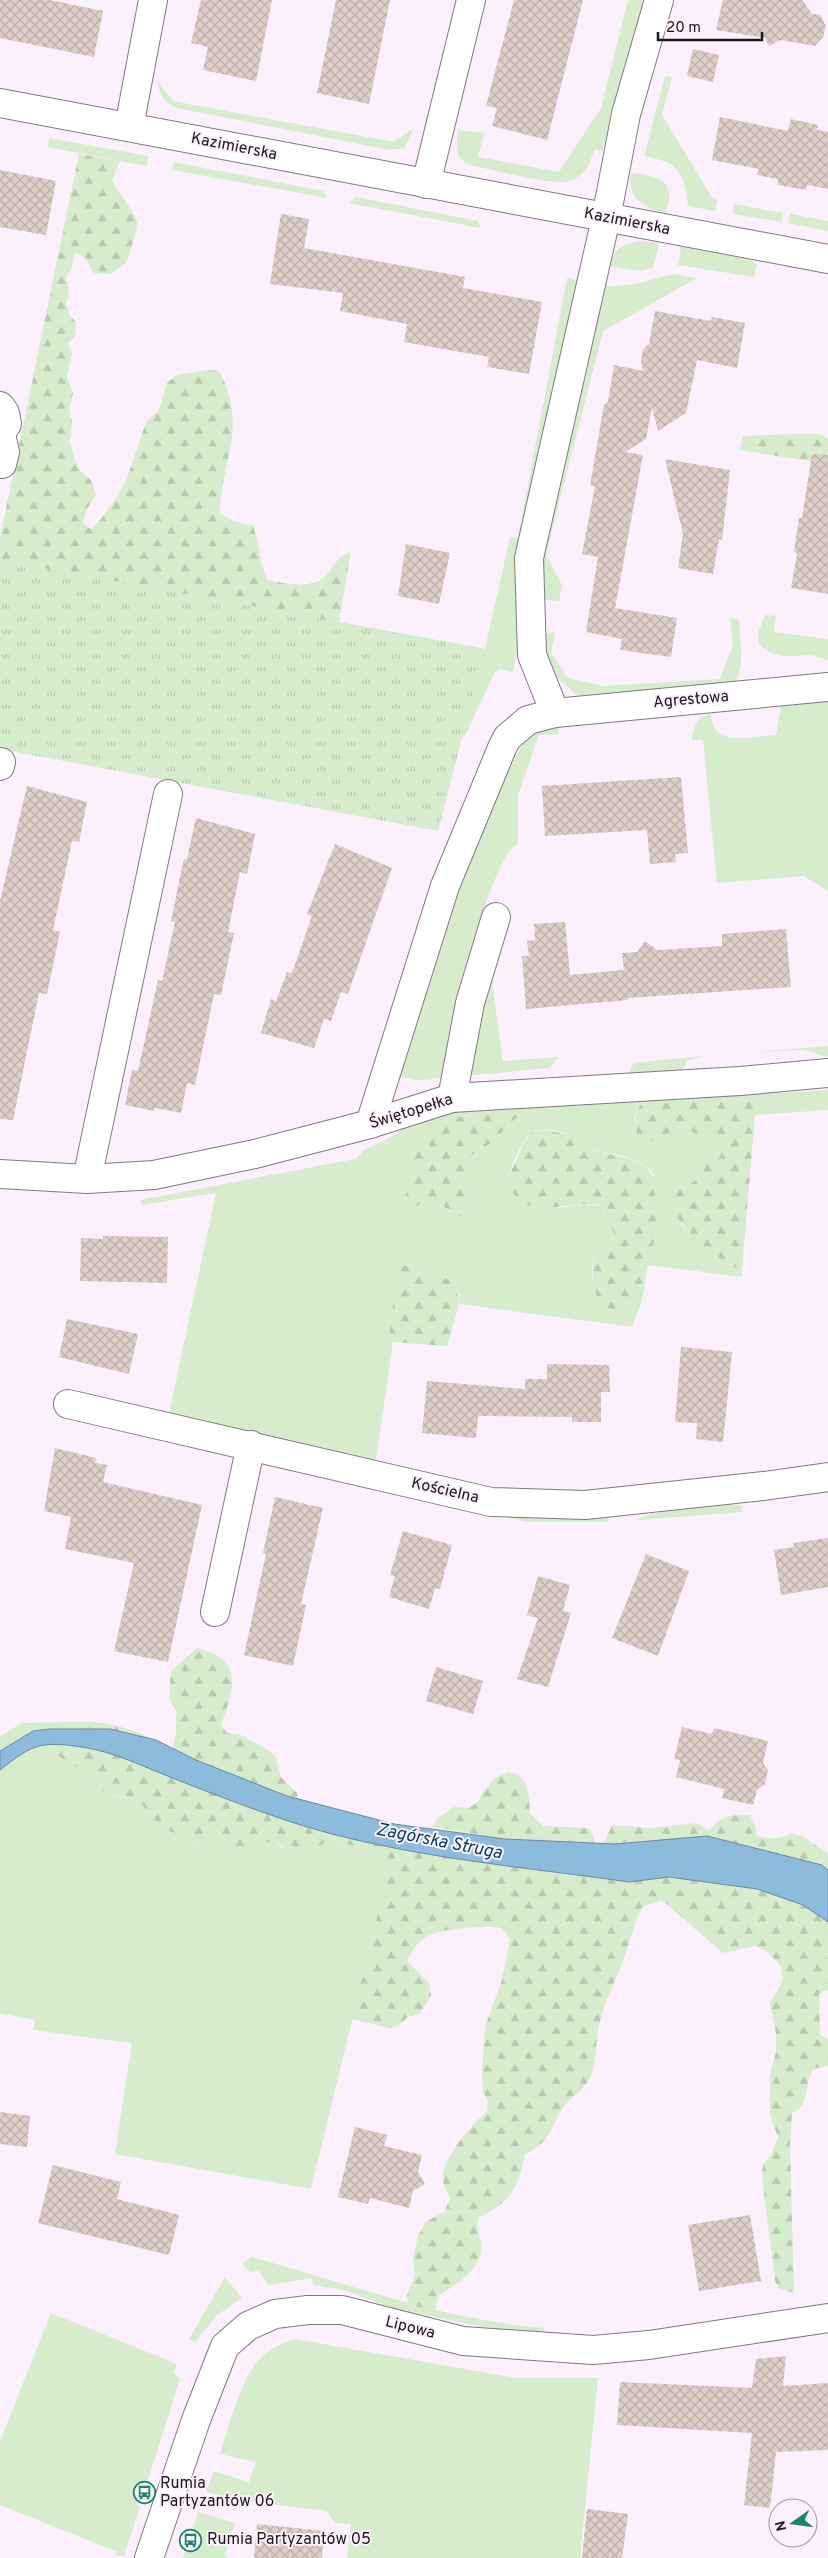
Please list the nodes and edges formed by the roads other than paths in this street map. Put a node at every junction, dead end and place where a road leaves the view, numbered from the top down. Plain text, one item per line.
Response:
1 (153, 0) edge
2 (471, 0) edge
3 (659, 0) edge
4 (0, 103) edge
5 (129, 127) junction
6 (426, 184) junction
7 (606, 218) junction
8 (828, 259) edge
9 (0, 406) edge
10 (0, 434) edge
11 (2, 464) dead end
12 (828, 687) edge
13 (555, 713) junction
14 (168, 794) dead end
15 (496, 917) dead end
16 (828, 1073) edge
17 (452, 1098) junction
18 (370, 1124) junction
19 (0, 1174) edge
20 (87, 1179) junction
21 (68, 1404) dead end
22 (251, 1446) junction
23 (828, 1477) edge
24 (215, 1612) dead end
25 (828, 2318) edge
26 (149, 2558) edge

1 - 5 street
2 - 6 street
3 - 7 street
4 - 5 street, Kazimierska
5 - 6 street, Kazimierska
6 - 7 street, Kazimierska
7 - 8 street, Kazimierska
7 - 13 street
9 - 10 street
10 - 11 street
12 - 13 street, Agrestowa
13 - 18 street, Agrestowa
14 - 20 street
15 - 17 street
16 - 17 street, Świętopełka
17 - 18 street, Świętopełka
18 - 20 street, Świętopełka
19 - 20 street, Świętopełka
21 - 22 street, Kościelna
22 - 23 street, Kościelna
22 - 24 street
25 - 26 street, Lipowa

